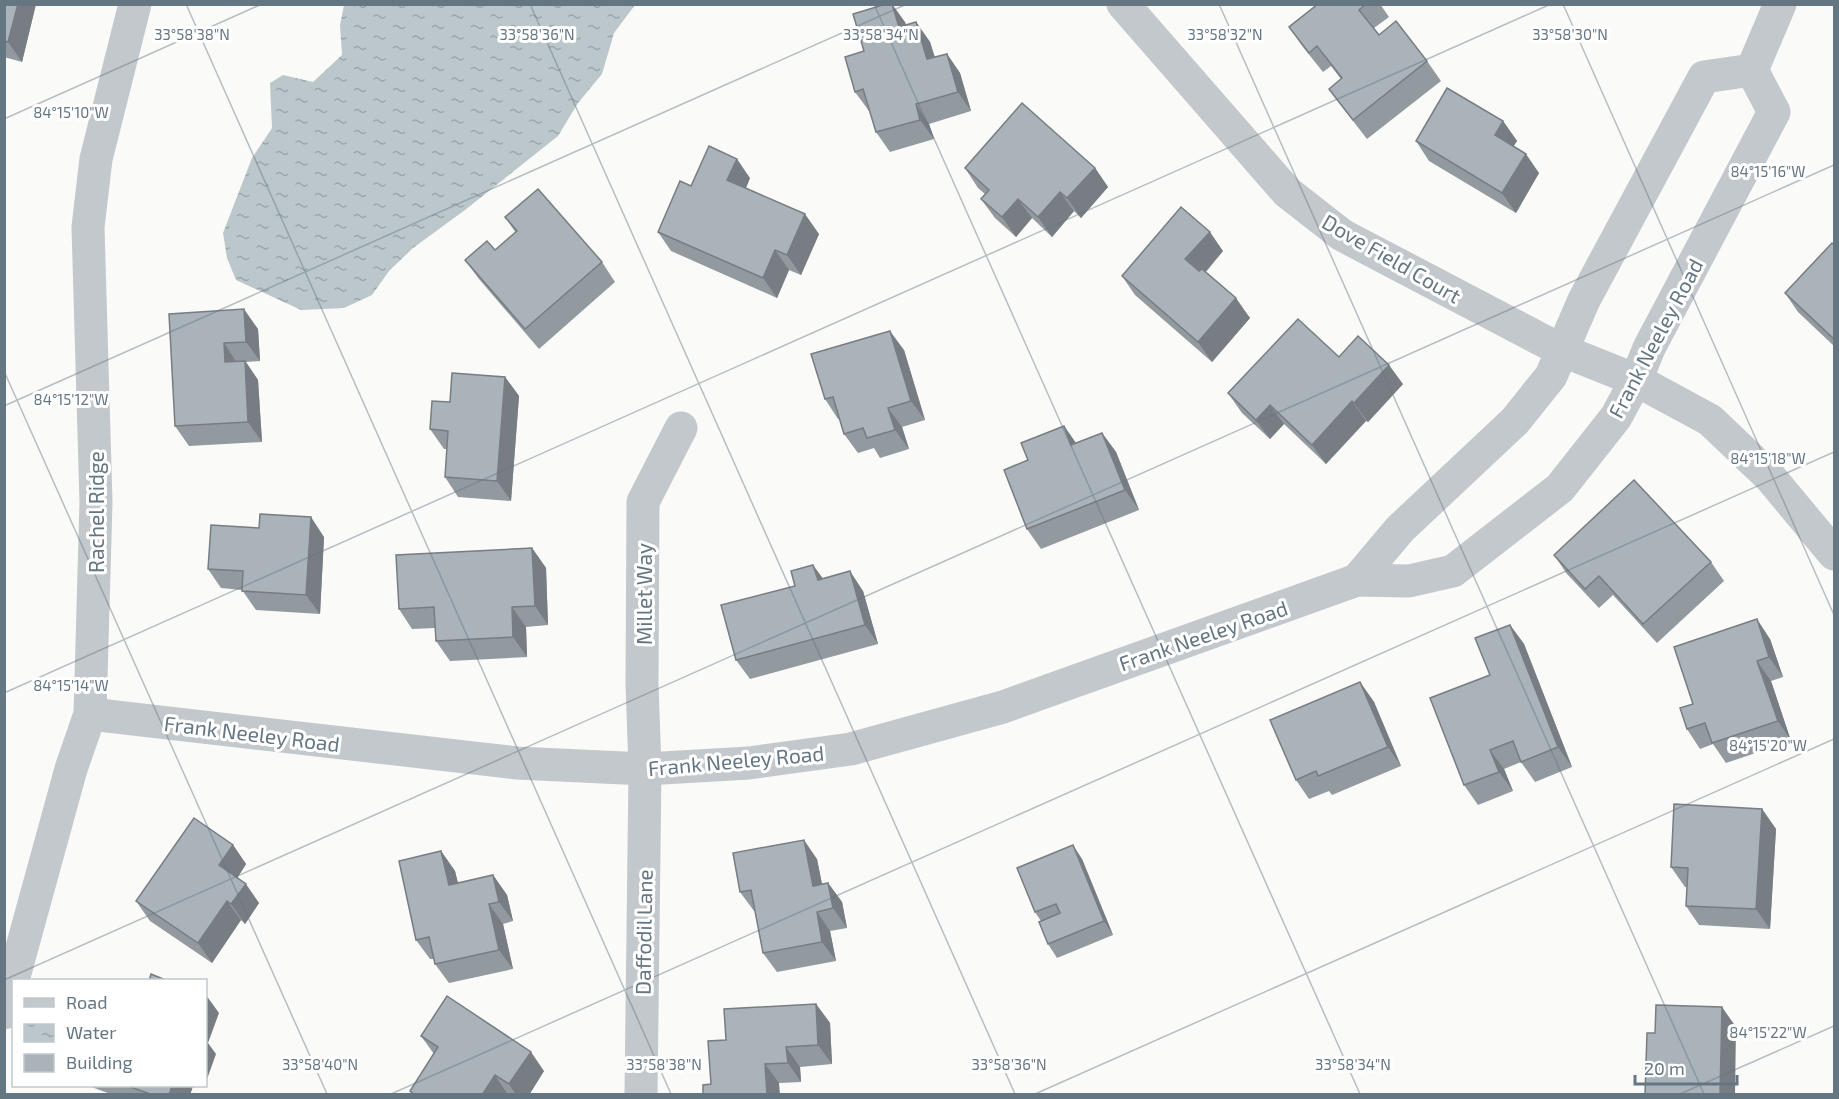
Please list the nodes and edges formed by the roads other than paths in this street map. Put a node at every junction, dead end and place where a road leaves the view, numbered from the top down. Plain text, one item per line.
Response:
1 (135, 4) edge
2 (1123, 4) edge
3 (1780, 4) edge
4 (1752, 70) junction
5 (1561, 350) junction
6 (1636, 380) junction
7 (681, 428) dead end
8 (1834, 554) edge
9 (1357, 580) junction
10 (90, 714) junction
11 (645, 769) junction
12 (13, 979) edge
13 (12, 984) edge
14 (4, 1013) edge
15 (641, 1095) edge

1 - 10 street, Rachel Ridge
2 - 5 street, Dove Field Court
3 - 4 street
4 - 5 street
4 - 6 street, Frank Neeley Road
5 - 6 street, Dove Field Court
5 - 9 street
6 - 8 street, Dove Field Court
6 - 9 street, Frank Neeley Road
7 - 11 street, Millet Way
9 - 11 street, Frank Neeley Road
10 - 11 street, Frank Neeley Road
10 - 12 street, Rachel Ridge
11 - 15 street, Daffodil Lane
13 - 14 street, Rachel Ridge

